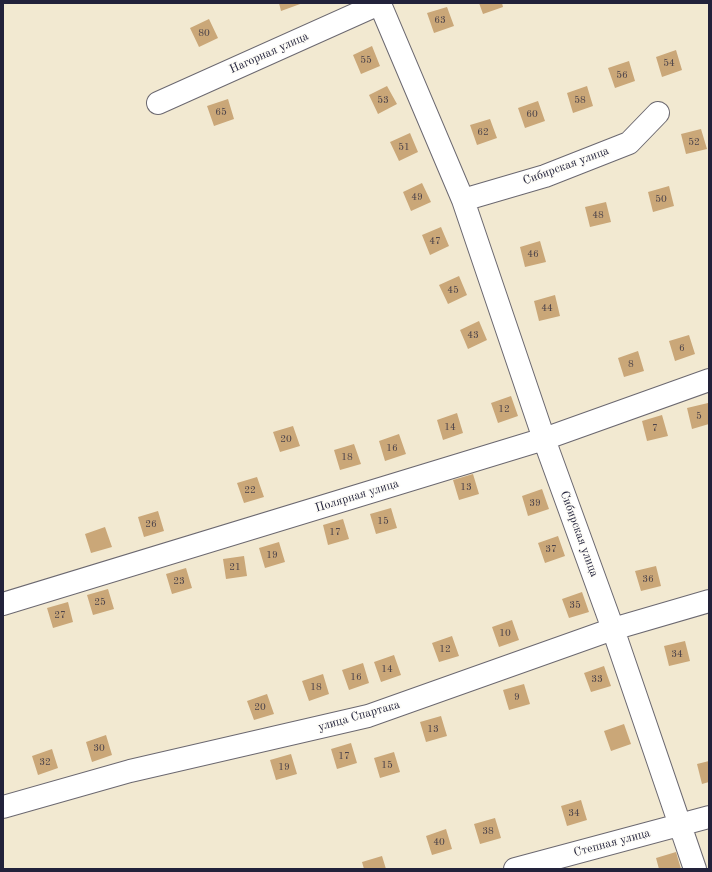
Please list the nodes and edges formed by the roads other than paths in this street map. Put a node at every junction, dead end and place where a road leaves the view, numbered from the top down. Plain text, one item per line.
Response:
1 (380, 3) edge
2 (158, 103) dead end
3 (658, 113) dead end
4 (463, 200) junction
5 (709, 380) edge
6 (544, 439) junction
7 (709, 601) edge
8 (3, 604) edge
9 (613, 629) junction
10 (3, 807) edge
11 (709, 817) edge
12 (680, 825) junction
13 (515, 869) edge
14 (695, 869) edge

1 - 2 street, Нагорная улица
1 - 4 street, Сибирская улица
3 - 4 street, Сибирская улица
4 - 6 street, Сибирская улица
5 - 6 street, Полярная улица
6 - 8 street, Полярная улица
6 - 9 street, Сибирская улица
7 - 9 street, улица Спартака
9 - 10 street, улица Спартака
9 - 12 street, Сибирская улица
11 - 12 street, Степная улица
12 - 13 street, Степная улица
12 - 14 street, Сибирская улица

